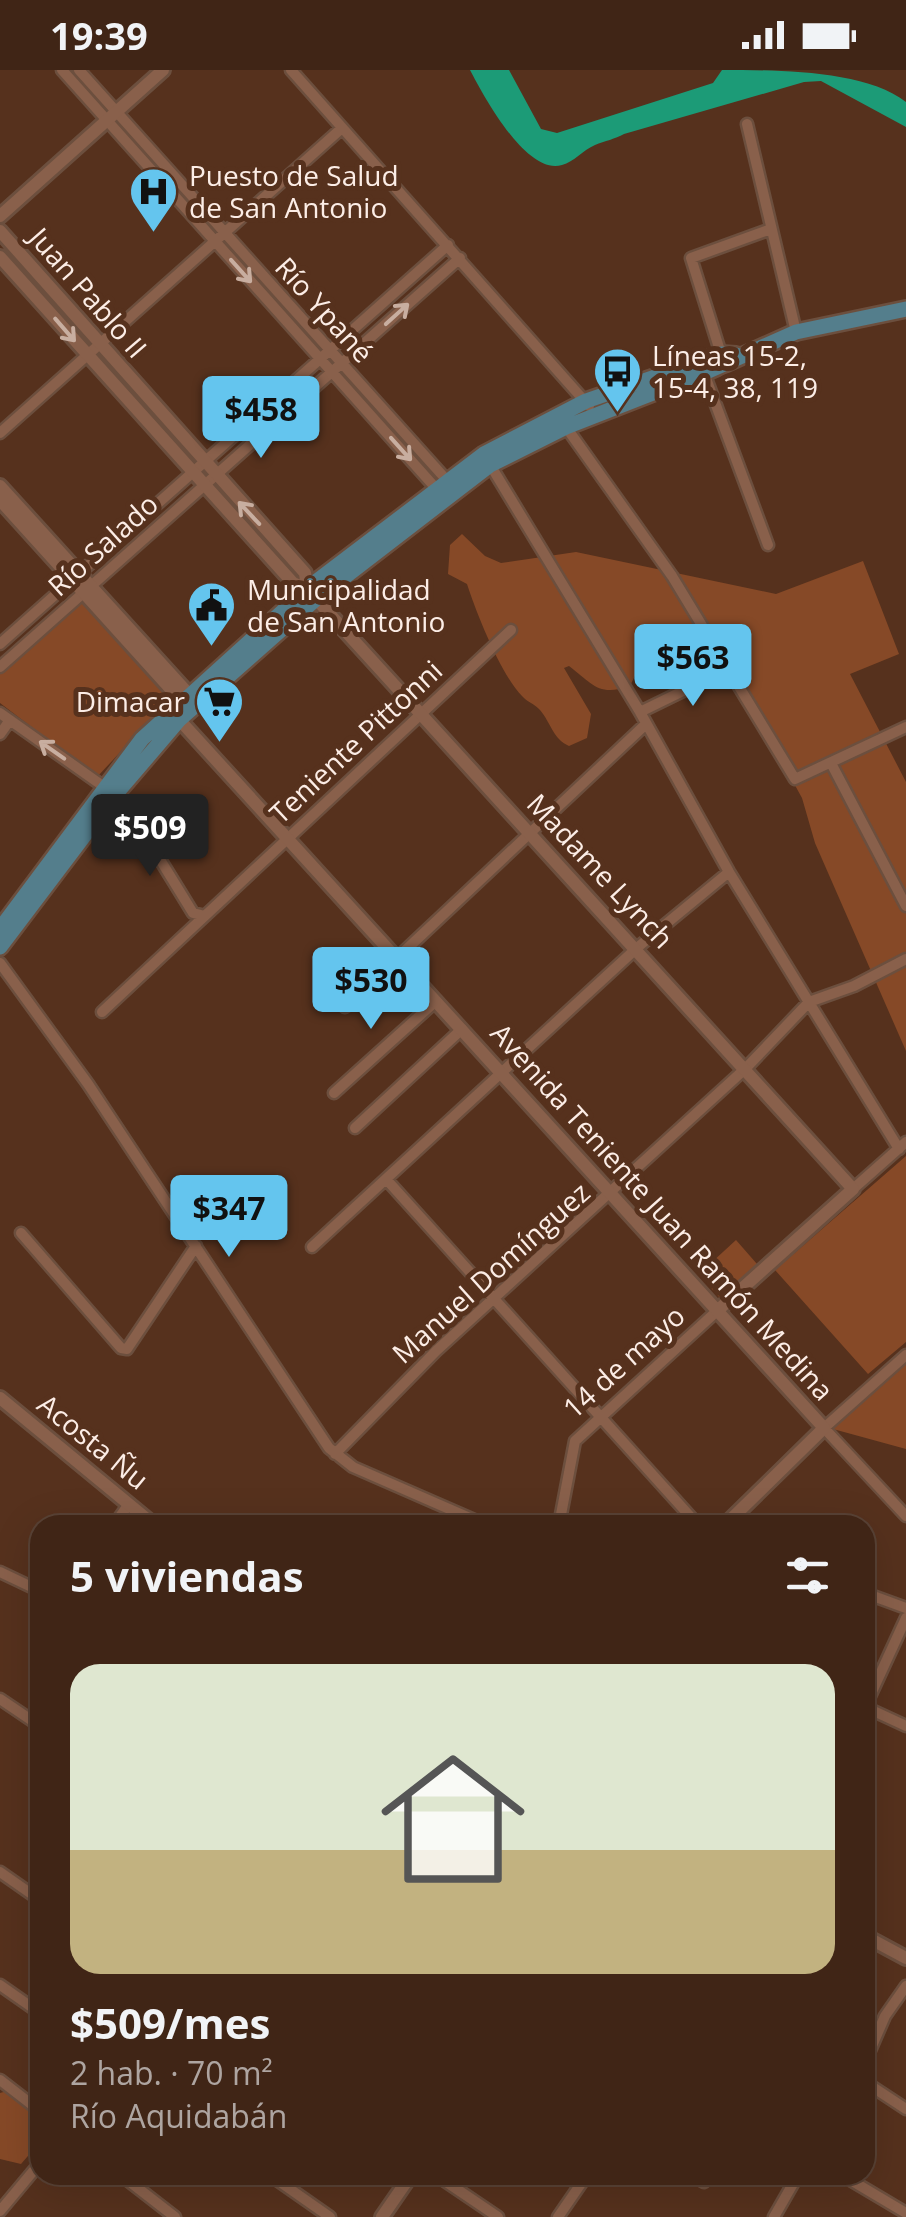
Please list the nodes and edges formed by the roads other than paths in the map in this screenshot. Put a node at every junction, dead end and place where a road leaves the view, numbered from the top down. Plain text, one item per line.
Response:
1 (62, 70) edge
2 (79, 70) edge
3 (163, 70) edge
4 (291, 70) edge
5 (112, 116) junction
6 (746, 124) dead end
7 (342, 128) junction
8 (0, 216) edge
9 (772, 229) junction
10 (0, 230) edge
11 (225, 233) junction
12 (215, 242) junction
13 (448, 245) junction
14 (0, 257) edge
15 (460, 258) junction
16 (906, 310) edge
17 (796, 332) junction
18 (99, 344) junction
19 (330, 350) junction
20 (721, 354) junction
21 (86, 355) junction
22 (740, 355) junction
23 (320, 359) junction
24 (342, 363) junction
25 (332, 372) junction
26 (704, 373) junction
27 (591, 408) junction
28 (566, 426) junction
29 (0, 433) edge
30 (487, 459) junction
31 (204, 463) junction
32 (192, 474) junction
33 (215, 476) junction
34 (0, 486) edge
35 (203, 486) junction
36 (446, 489) junction
37 (0, 500) edge
38 (768, 545) dead end
39 (76, 578) junction
40 (86, 590) junction
41 (312, 594) junction
42 (28, 620) junction
43 (511, 630) dead end
44 (36, 634) junction
45 (0, 644) edge
46 (0, 667) edge
47 (728, 670) junction
48 (184, 706) junction
49 (640, 712) junction
50 (0, 713) edge
51 (421, 713) junction
52 (10, 720) junction
53 (646, 724) junction
54 (906, 727) edge
55 (0, 734) edge
56 (832, 765) junction
57 (109, 791) junction
58 (530, 832) junction
59 (286, 838) junction
60 (729, 872) junction
61 (906, 906) edge
62 (201, 915) junction
63 (0, 928) edge
64 (0, 947) edge
65 (638, 948) junction
66 (396, 958) junction
67 (906, 959) edge
68 (0, 963) edge
69 (436, 1000) junction
70 (808, 1002) junction
71 (344, 1007) dead end
72 (102, 1012) dead end
73 (462, 1029) junction
74 (746, 1068) junction
75 (501, 1071) junction
76 (334, 1093) dead end
77 (354, 1128) dead end
78 (902, 1146) edge
79 (386, 1178) junction
80 (853, 1189) junction
81 (612, 1193) junction
82 (21, 1233) dead end
83 (196, 1246) junction
84 (312, 1246) dead end
85 (496, 1299) junction
86 (717, 1311) junction
87 (906, 1355) edge
88 (3, 1406) edge
89 (598, 1418) junction
90 (824, 1428) junction
91 (335, 1454) junction
92 (130, 1504) junction
93 (122, 1515) edge
94 (143, 1515) edge
95 (463, 1515) edge
96 (560, 1515) edge
97 (689, 1515) edge
98 (735, 1515) edge
99 (906, 1516) edge
100 (0, 1572) edge
101 (30, 1586) edge
102 (875, 1597) edge
103 (906, 1608) edge
104 (906, 1618) edge
105 (875, 1685) edge
106 (0, 1699) edge
107 (875, 1712) edge
108 (30, 1719) edge
109 (906, 1726) edge
110 (0, 1872) edge
111 (30, 1893) edge
112 (875, 1941) edge
113 (906, 1958) edge
114 (0, 1985) edge
115 (906, 1986) edge
116 (30, 2006) edge
117 (875, 2039) edge
118 (0, 2080) edge
119 (875, 2089) edge
120 (30, 2103) edge
121 (906, 2109) edge
122 (30, 2175) edge
123 (134, 2185) edge
124 (284, 2185) edge
125 (404, 2185) edge
126 (451, 2185) edge
127 (580, 2185) edge
128 (792, 2185) edge
129 (859, 2185) edge
130 (158, 2204) junction
131 (0, 2211) edge
132 (906, 2213) edge
133 (150, 2217) edge
134 (175, 2217) edge
135 (330, 2217) edge
136 (382, 2217) edge
137 (498, 2217) edge
138 (558, 2217) edge
139 (774, 2217) edge

1 - 5 street, Río Ypané
2 - 5 street, Río Ypané
3 - 5 street
4 - 7 street
5 - 8 street
5 - 11 street, Río Ypané
5 - 12 street, Río Ypané
6 - 9 street
7 - 11 street
7 - 13 street
9 - 17 street
9 - 20 street
10 - 18 street, Juan Pablo II
11 - 12 street
11 - 19 street, Río Ypané
12 - 18 street
12 -> 23 street, Río Ypané
13 - 15 street
13 - 19 street, Río Salado
14 -> 21 street, Juan Pablo II
24 -> 15 street, Río Salado
15 - 27 street
16 - 17 main road
17 - 22 main road
18 - 21 street
18 - 31 street, Juan Pablo II
19 - 23 street, Río Salado
19 - 24 street, Río Ypané
20 - 22 main road
20 - 27 main road
21 - 29 street
21 - 32 street, Juan Pablo II
22 - 26 main road
23 - 25 street, Río Ypané
23 - 31 street, Río Salado
24 - 25 street, Río Salado
24 - 36 street, Río Ypané
25 - 33 street, Río Salado
25 -> 36 street, Río Ypané
26 - 27 main road
26 - 38 street
27 - 28 main road
27 - 30 main road
28 - 30 main road
28 - 47 street
30 - 36 main road
30 - 49 street
31 - 32 street, Río Salado
31 - 33 street, Juan Pablo II
32 - 35 street, Juan Pablo II
32 - 39 street, Río Salado
33 - 35 street, Río Salado
41 -> 33 street, Juan Pablo II
34 - 39 street
35 - 40 street, Río Salado
35 - 41 street, Juan Pablo II
36 - 41 main road
37 - 39 street
39 - 40 street, Avenida Teniente Juan Ramón Medina
39 - 42 street, Río Salado
40 - 44 street, Río Salado
40 - 48 street, Avenida Teniente Juan Ramón Medina
41 - 48 main road
41 - 51 street, Madame Lynch
42 - 44 street
42 - 45 street, Río Salado
43 - 51 street, Teniente Pittonni
44 - 46 street, Río Salado
47 - 49 street
47 - 56 street
48 - 57 main road
48 - 59 street, Avenida Teniente Juan Ramón Medina
49 - 53 street
50 - 52 street
51 - 58 street, Madame Lynch
51 - 59 street, Teniente Pittonni
52 - 55 street
57 -> 52 street
53 - 58 street
53 - 60 street
54 - 56 street
56 - 61 street
57 - 62 street
57 - 63 main road
57 - 64 main road
58 - 65 street, Madame Lynch
58 - 66 street
59 - 62 street, Teniente Pittonni
59 - 66 street, Avenida Teniente Juan Ramón Medina
60 - 65 street
60 - 70 street
62 - 72 street, Teniente Pittonni
65 - 74 street, Madame Lynch
65 - 75 street
66 - 69 street, Avenida Teniente Juan Ramón Medina
66 - 71 street
67 - 70 street
68 - 83 street
69 - 73 street, Avenida Teniente Juan Ramón Medina
69 - 76 street
70 - 74 street, Manuel Domínguez
70 - 78 street
73 - 75 street, Avenida Teniente Juan Ramón Medina
73 - 77 street
74 - 80 street, Madame Lynch
74 - 81 street, Manuel Domínguez
75 - 79 street
75 - 81 street, Avenida Teniente Juan Ramón Medina
78 - 80 street, 14 de mayo
79 - 84 street
79 - 85 street
80 - 86 street, 14 de mayo
81 - 85 street, Manuel Domínguez
81 - 86 street, Avenida Teniente Juan Ramón Medina
82 - 83 street
83 - 91 street
85 - 89 street
85 - 91 street, Manuel Domínguez
86 - 89 street, 14 de mayo
86 - 90 street, Avenida Teniente Juan Ramón Medina
87 - 90 street
88 - 92 street, Acosta Ñu
89 - 96 street, 14 de mayo
89 - 97 street
90 - 98 street
90 - 99 street, Avenida Teniente Juan Ramón Medina
91 - 95 street
92 - 93 street
92 - 94 street, Acosta Ñu
100 - 101 street
102 - 103 street
104 - 105 street
106 - 108 street
107 - 109 street
110 - 111 street
112 - 113 street
114 - 116 street
115 - 117 street
118 - 120 street
119 - 121 street
122 - 131 street
123 - 130 street
124 - 135 street
125 - 136 street
126 - 137 street
127 - 138 street
128 - 139 street
129 - 132 street
130 - 133 street
130 - 134 street

